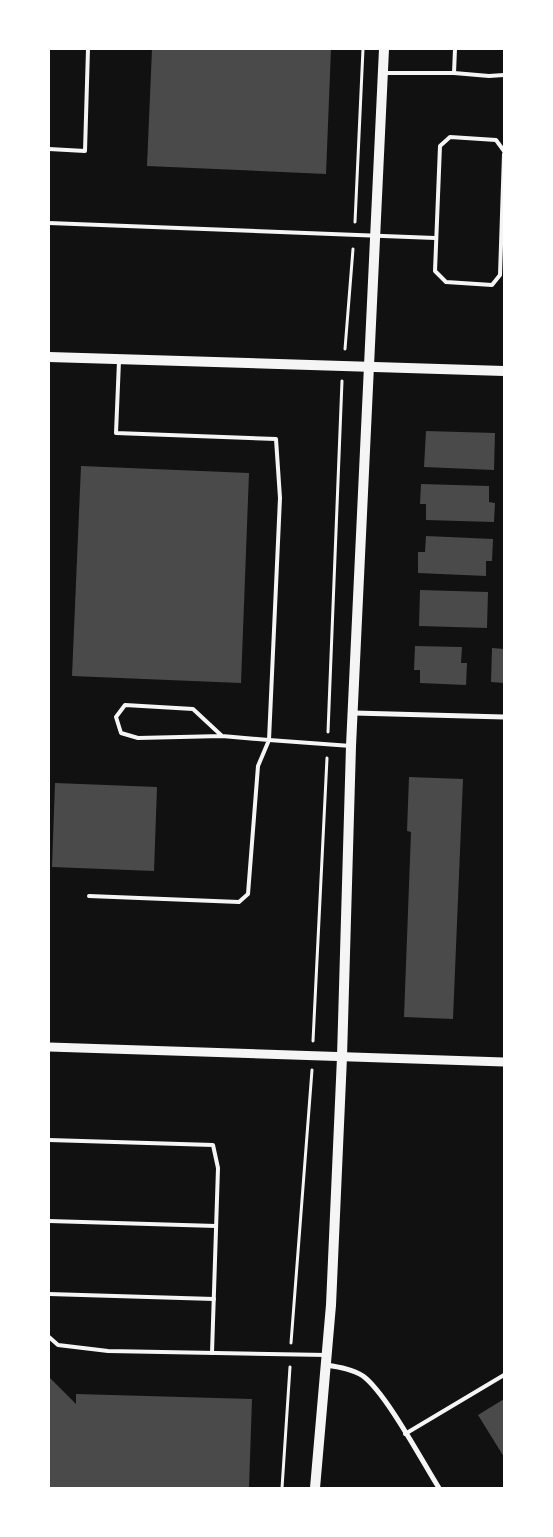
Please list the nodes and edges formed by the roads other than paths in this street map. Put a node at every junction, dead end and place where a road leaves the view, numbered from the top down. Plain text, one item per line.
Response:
1 (88, 49) edge
2 (384, 49) edge
3 (455, 49) edge
4 (383, 73) junction
5 (454, 73) junction
6 (504, 75) edge
7 (49, 149) edge
8 (504, 152) edge
9 (503, 181) edge
10 (49, 223) edge
11 (376, 235) junction
12 (435, 238) junction
13 (49, 357) edge
14 (119, 360) junction
15 (370, 368) junction
16 (504, 371) edge
17 (354, 713) junction
18 (504, 716) edge
19 (222, 736) junction
20 (269, 740) junction
21 (351, 746) junction
22 (89, 896) dead end
23 (49, 1047) edge
24 (342, 1057) junction
25 (504, 1062) edge
26 (49, 1140) edge
27 (49, 1221) edge
28 (216, 1226) junction
29 (49, 1294) edge
30 (214, 1299) junction
31 (49, 1337) edge
32 (212, 1353) junction
33 (326, 1360) junction
34 (504, 1375) edge
35 (404, 1434) junction
36 (315, 1488) edge
37 (439, 1488) edge

1 - 7 lane
2 - 4 main road
3 - 5 lane
4 - 5 lane
4 - 11 main road
5 - 6 lane
8 - 9 lane
8 - 12 lane
9 - 12 lane
10 - 11 lane
11 - 12 lane
11 - 15 main road
13 - 14 main road
14 - 15 main road
14 - 20 lane
15 - 16 main road
15 - 17 main road
17 - 18 street
17 - 21 main road
19 - 19 lane
19 - 20 lane
20 - 21 lane
20 - 22 lane
21 - 24 main road
23 - 24 street
24 - 25 street
24 - 33 main road
26 - 28 lane
27 - 28 lane
28 - 30 lane
29 - 30 lane
30 - 32 lane
31 - 32 lane
32 - 33 lane
33 - 35 street
33 - 36 main road
34 - 35 lane
35 - 37 street

